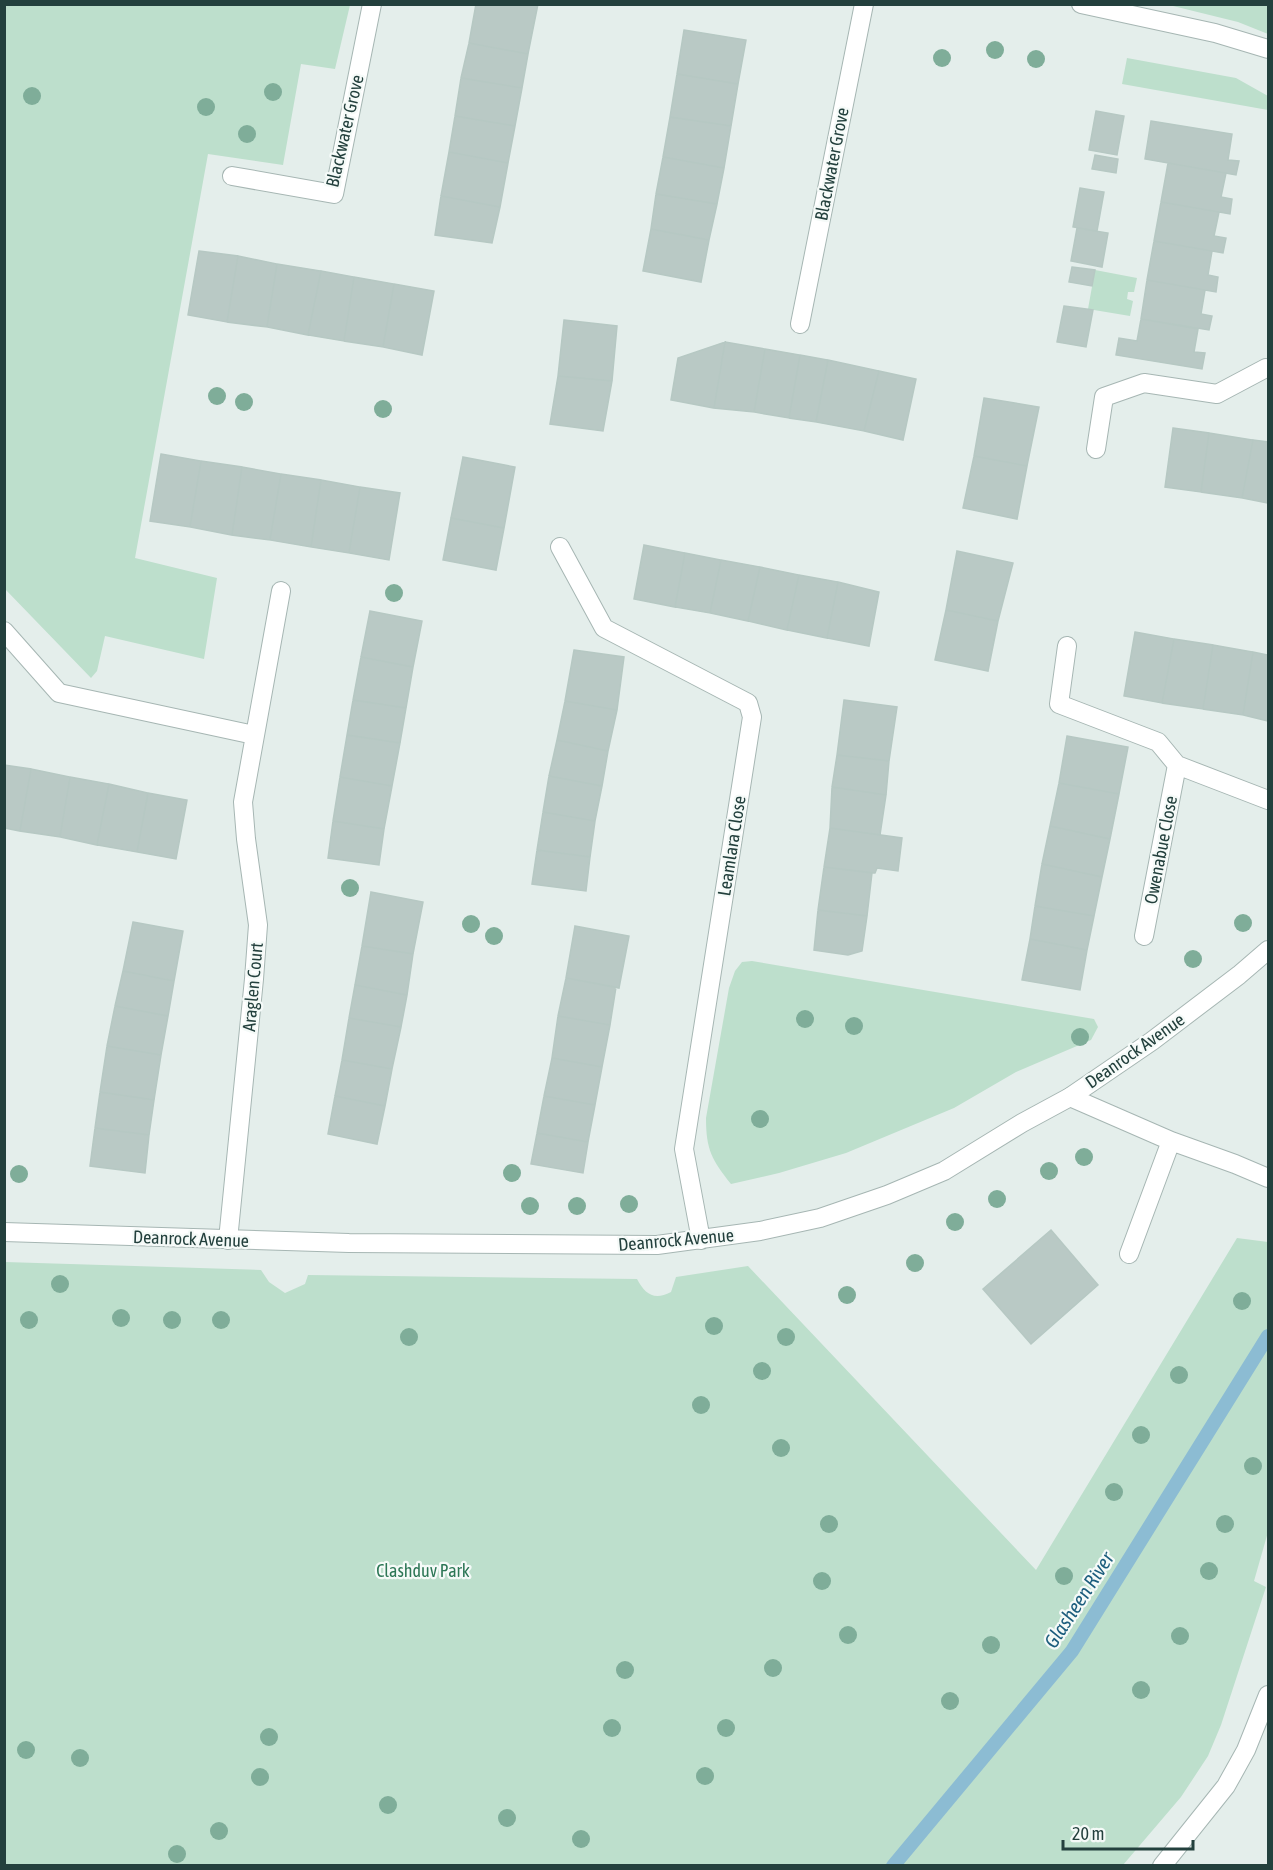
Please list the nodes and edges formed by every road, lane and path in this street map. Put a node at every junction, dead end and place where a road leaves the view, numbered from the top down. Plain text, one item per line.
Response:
1 (372, 4) edge
2 (864, 4) edge
3 (1081, 4) edge
4 (1269, 49) edge
5 (232, 176) dead end
6 (800, 324) dead end
7 (1268, 363) edge
8 (1096, 449) dead end
9 (560, 547) dead end
10 (281, 591) dead end
11 (4, 631) edge
12 (1067, 646) dead end
13 (254, 735) junction
14 (1177, 765) junction
15 (1269, 800) edge
16 (1144, 936) dead end
17 (1269, 950) edge
18 (1070, 1097) junction
19 (1170, 1142) junction
20 (1269, 1178) edge
21 (4, 1232) edge
22 (228, 1240) junction
23 (702, 1240) junction
24 (1129, 1254) dead end
25 (1269, 1695) edge
26 (1162, 1866) edge

1 - 5 street, Blackwater Grove
2 - 6 street, Blackwater Grove
3 - 4 street
7 - 8 street
9 - 23 street, Leamlara Close
10 - 13 street, Araglen Court
11 - 13 street
12 - 14 street
13 - 22 street, Araglen Court
14 - 15 street
14 - 16 street, Owenabue Close
17 - 18 street, Deanrock Avenue
18 - 19 street
18 - 23 street, Deanrock Avenue
19 - 20 street
19 - 24 street
21 - 22 street, Deanrock Avenue
22 - 23 street, Deanrock Avenue
25 - 26 street

